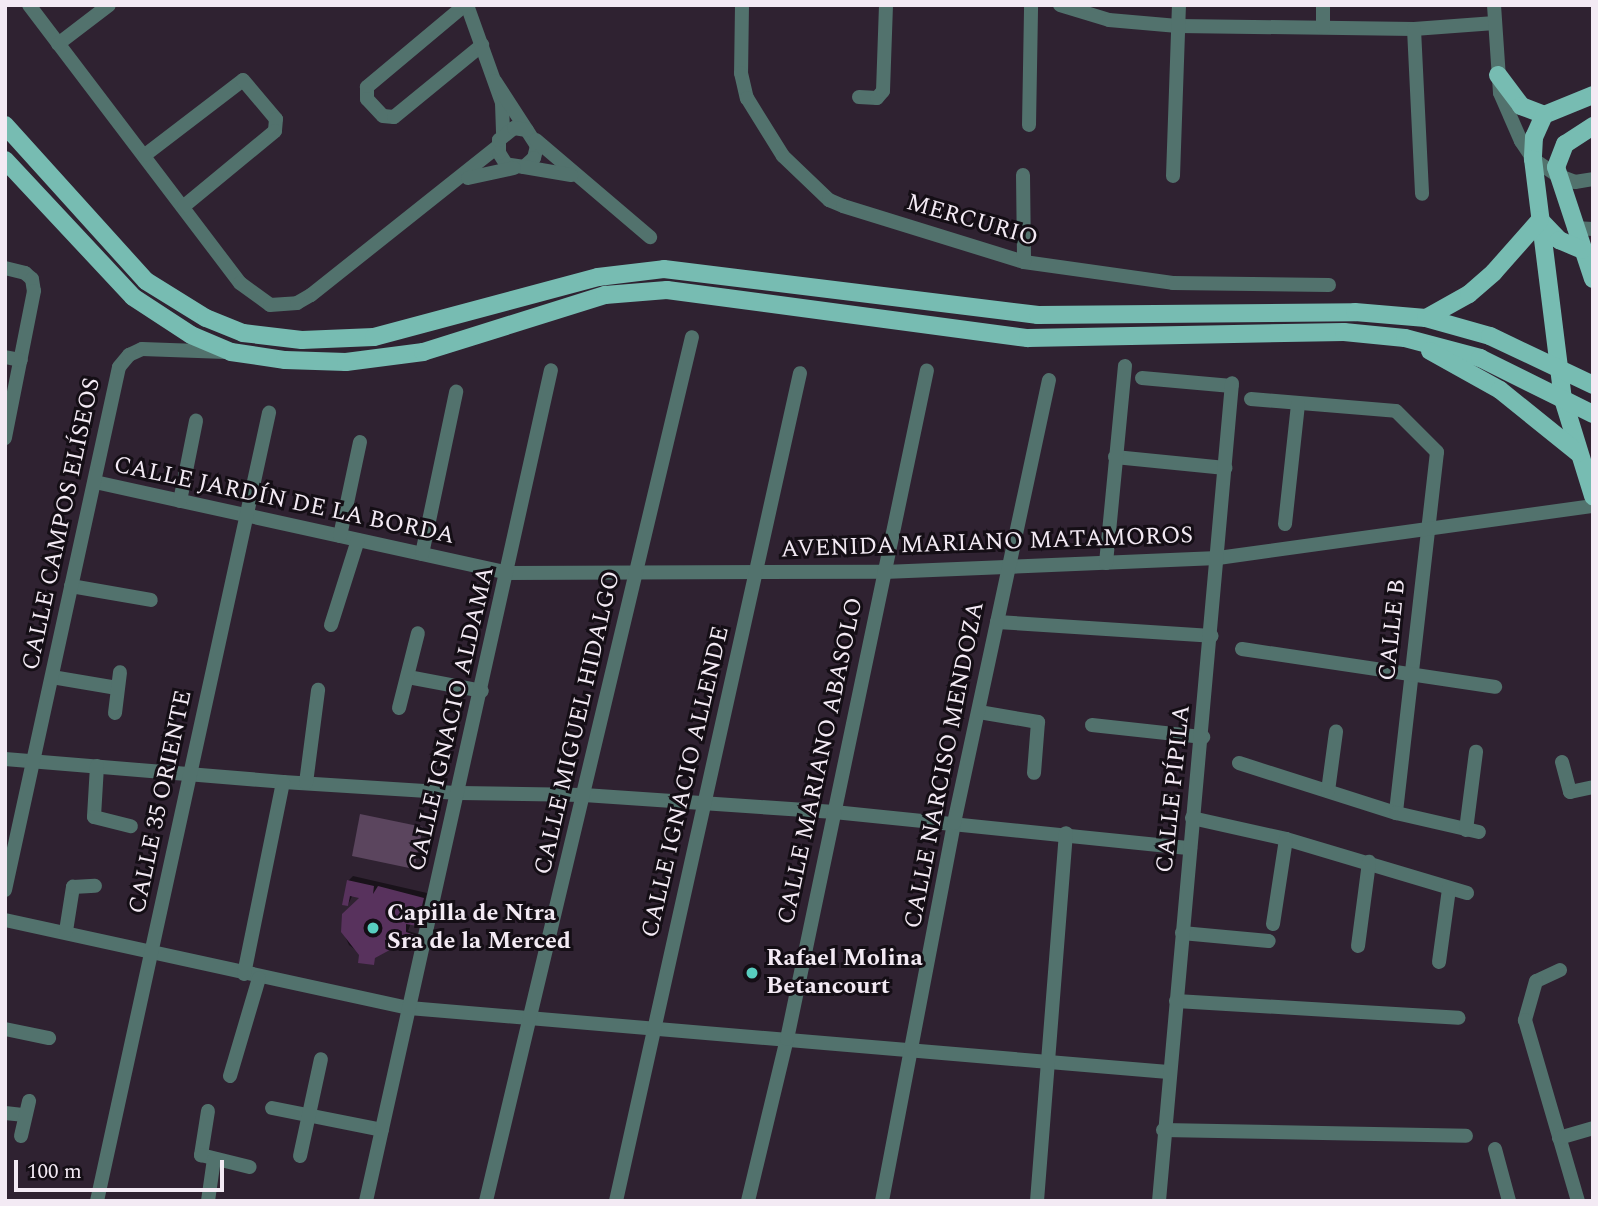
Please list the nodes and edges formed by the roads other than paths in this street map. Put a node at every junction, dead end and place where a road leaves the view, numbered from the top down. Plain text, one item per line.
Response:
1 (29, 5) edge
2 (109, 5) edge
3 (466, 5) edge
4 (742, 5) edge
5 (886, 5) edge
6 (1031, 5) edge
7 (1060, 5) edge
8 (1179, 5) edge
9 (1323, 5) edge
10 (1494, 5) edge
11 (1495, 23) junction
12 (1178, 26) junction
13 (1323, 27) junction
14 (1414, 29) junction
15 (58, 44) junction
16 (482, 45) junction
17 (1498, 75) junction
18 (495, 81) junction
19 (1593, 95) edge
20 (859, 97) dead end
21 (1544, 114) junction
22 (5, 125) edge
23 (1029, 125) dead end
24 (1593, 126) edge
25 (531, 135) junction
26 (500, 141) junction
27 (145, 155) junction
28 (1533, 159) junction
29 (5, 160) edge
30 (519, 167) junction
31 (1023, 175) dead end
32 (1557, 175) junction
33 (1173, 176) dead end
34 (579, 177) junction
35 (1593, 179) edge
36 (457, 183) junction
37 (1422, 194) dead end
38 (184, 206) junction
39 (1541, 220) junction
40 (1574, 228) junction
41 (1593, 229) edge
42 (650, 237) dead end
43 (1582, 250) junction
44 (1024, 262) junction
45 (5, 268) edge
46 (1593, 279) edge
47 (1329, 285) dead end
48 (1426, 318) junction
49 (692, 337) dead end
50 (1405, 338) junction
51 (231, 352) junction
52 (5, 357) edge
53 (21, 360) junction
54 (1125, 366) dead end
55 (1558, 366) junction
56 (551, 370) dead end
57 (927, 370) dead end
58 (800, 373) dead end
59 (1142, 377) dead end
60 (1049, 380) dead end
61 (1593, 385) edge
62 (456, 392) dead end
63 (1251, 399) dead end
64 (1563, 399) junction
65 (1298, 404) junction
66 (269, 413) dead end
67 (1593, 414) edge
68 (196, 422) dead end
69 (5, 438) edge
70 (360, 442) dead end
71 (1578, 453) junction
72 (1115, 457) junction
73 (1225, 468) junction
74 (95, 482) junction
75 (1593, 496) edge
76 (180, 501) junction
77 (1593, 506) edge
78 (247, 516) junction
79 (1285, 524) dead end
80 (1427, 530) junction
81 (340, 536) junction
82 (358, 540) junction
83 (422, 554) junction
84 (1218, 558) junction
85 (1106, 563) junction
86 (1009, 564) junction
87 (637, 571) junction
88 (884, 572) junction
89 (508, 573) junction
90 (757, 573) junction
91 (71, 586) junction
92 (150, 600) dead end
93 (997, 622) junction
94 (331, 625) dead end
95 (418, 633) dead end
96 (1212, 636) junction
97 (1242, 649) dead end
98 (120, 673) dead end
99 (1412, 674) junction
100 (52, 677) junction
101 (408, 677) junction
102 (1495, 687) dead end
103 (117, 688) junction
104 (318, 690) dead end
105 (482, 691) junction
106 (399, 708) dead end
107 (979, 712) junction
108 (115, 713) dead end
109 (1092, 725) dead end
110 (1336, 732) dead end
111 (1203, 737) junction
112 (1476, 752) dead end
113 (5, 759) edge
114 (34, 761) junction
115 (1562, 762) dead end
116 (1239, 763) dead end
117 (97, 766) junction
118 (191, 772) junction
119 (1034, 773) dead end
120 (282, 782) junction
121 (306, 783) junction
122 (1593, 787) edge
123 (1328, 791) junction
124 (460, 793) junction
125 (584, 795) junction
126 (704, 803) junction
127 (834, 812) junction
128 (1396, 813) junction
129 (1192, 818) junction
130 (954, 823) junction
131 (131, 826) dead end
132 (1066, 833) junction
133 (1286, 839) junction
134 (1190, 848) junction
135 (1369, 862) junction
136 (95, 886) dead end
137 (1449, 889) junction
138 (5, 890) edge
139 (1467, 893) dead end
140 (5, 920) edge
141 (1273, 924) dead end
142 (66, 931) junction
143 (1182, 933) junction
144 (1269, 941) dead end
145 (1358, 946) dead end
146 (151, 951) junction
147 (1439, 962) dead end
148 (1560, 970) dead end
149 (244, 974) junction
150 (259, 978) junction
151 (1176, 1001) junction
152 (409, 1009) junction
153 (1458, 1018) dead end
154 (531, 1020) junction
155 (654, 1027) junction
156 (5, 1029) edge
157 (50, 1038) dead end
158 (787, 1039) junction
159 (912, 1049) junction
160 (321, 1059) dead end
161 (1050, 1061) junction
162 (1168, 1072) junction
163 (230, 1076) dead end
164 (272, 1108) dead end
165 (208, 1111) dead end
166 (5, 1112) edge
167 (308, 1117) junction
168 (1593, 1128) edge
169 (382, 1130) junction
170 (1163, 1130) junction
171 (21, 1136) dead end
172 (1465, 1136) dead end
173 (1559, 1138) junction
174 (1495, 1149) dead end
175 (300, 1156) dead end
176 (214, 1159) junction
177 (250, 1167) dead end
178 (97, 1201) edge
179 (208, 1201) edge
180 (366, 1201) edge
181 (486, 1201) edge
182 (616, 1201) edge
183 (748, 1201) edge
184 (882, 1201) edge
185 (1037, 1201) edge
186 (1159, 1201) edge
187 (1509, 1201) edge
188 (1578, 1201) edge

1 - 15 street
2 - 15 street
3 - 16 street
3 - 16 street
4 - 44 street, MERCURIO
5 - 20 street
6 - 23 street
7 - 12 street
8 - 12 street
9 - 13 street
10 - 11 street
11 - 14 street
11 - 17 street
12 - 13 street
12 - 33 street
13 - 14 street
14 - 37 street
15 - 27 street
16 - 18 street
17 - 21 main road
17 - 28 street
18 - 25 street
18 - 26 street
19 - 21 main road
21 - 28 main road
22 - 48 main road
24 - 32 main road
25 - 26 street
25 - 30 street
25 - 34 street
26 - 30 street
26 - 36 street
27 - 38 street
27 - 38 street
28 - 32 street
28 - 39 main road
29 - 51 main road
30 - 34 street
30 - 36 street
31 - 44 street
32 - 35 street
32 - 40 main road
34 - 42 street
36 - 38 street
39 - 43 main road
39 - 48 main road
39 - 55 main road
40 - 41 street
40 - 43 main road
43 - 46 main road
44 - 47 street, MERCURIO
45 - 53 street
48 - 55 main road
49 - 87 street, CALLE MIGUEL HIDALGO
50 - 51 main road
50 - 64 main road
50 - 71 main road
51 - 74 street, CALLE CAMPOS ELÍSEOS
52 - 53 street
53 - 69 street
54 - 72 street
55 - 61 main road
55 - 64 main road
56 - 89 street, CALLE IGNACIO ALDAMA
57 - 88 street, CALLE MARIANO ABASOLO
58 - 90 street, CALLE IGNACIO ALLENDE
59 - 73 street, CALLE PÍPILA
60 - 86 street, CALLE NARCISO MENDOZA
62 - 83 street
63 - 65 street
64 - 67 main road
64 - 71 main road
65 - 79 street
65 - 80 street, CALLE B
66 - 78 street, CALLE 35 ORIENTE
68 - 76 street
70 - 81 street
71 - 75 main road
72 - 73 street
72 - 85 street
73 - 84 street, CALLE PÍPILA
74 - 76 street, CALLE JARDÍN DE LA BORDA
74 - 91 street, CALLE CAMPOS ELÍSEOS
76 - 78 street, CALLE JARDÍN DE LA BORDA
77 - 80 street, AVENIDA MARIANO MATAMOROS
78 - 81 street, CALLE JARDÍN DE LA BORDA
78 - 118 street, CALLE 35 ORIENTE
80 - 84 street, AVENIDA MARIANO MATAMOROS
80 - 99 street, CALLE B
81 - 82 street, CALLE JARDÍN DE LA BORDA
82 - 83 street, CALLE JARDÍN DE LA BORDA
82 - 94 street
83 - 89 street, CALLE JARDÍN DE LA BORDA
84 - 85 street, AVENIDA MARIANO MATAMOROS
84 - 96 street, CALLE PÍPILA
85 - 86 street, AVENIDA MARIANO MATAMOROS
86 - 88 street, AVENIDA MARIANO MATAMOROS
86 - 93 street, CALLE NARCISO MENDOZA
87 - 89 street, CALLE JARDÍN DE LA BORDA
87 - 90 street, CALLE JARDÍN DE LA BORDA
87 - 125 street, CALLE MIGUEL HIDALGO
88 - 90 street, AVENIDA MARIANO MATAMOROS
88 - 127 street, CALLE MARIANO ABASOLO
89 - 105 street, CALLE IGNACIO ALDAMA
90 - 126 street, CALLE IGNACIO ALLENDE
91 - 92 street
91 - 100 street, CALLE CAMPOS ELÍSEOS
93 - 96 street
93 - 107 street, CALLE NARCISO MENDOZA
95 - 101 street
96 - 111 street, CALLE PÍPILA
97 - 99 street
98 - 103 street
99 - 102 street
99 - 128 street, CALLE B
100 - 103 street
100 - 114 street, CALLE CAMPOS ELÍSEOS
101 - 105 street
101 - 106 street
103 - 108 street
104 - 121 street
105 - 124 street, CALLE IGNACIO ALDAMA
107 - 119 street
107 - 130 street, CALLE NARCISO MENDOZA
109 - 111 street
110 - 123 street
111 - 129 street, CALLE PÍPILA
112 - 128 street
113 - 114 street
114 - 117 street
114 - 138 street, CALLE CAMPOS ELÍSEOS
115 - 122 street
116 - 123 street
117 - 118 street
117 - 131 street
118 - 120 street
118 - 146 street, CALLE 35 ORIENTE
120 - 121 street
120 - 149 street
121 - 124 street
123 - 128 street
124 - 125 street
124 - 152 street, CALLE IGNACIO ALDAMA
125 - 126 street
125 - 154 street, CALLE MIGUEL HIDALGO
126 - 127 street
126 - 155 street, CALLE IGNACIO ALLENDE
127 - 130 street
127 - 158 street, CALLE MARIANO ABASOLO
129 - 133 street
129 - 134 street, CALLE PÍPILA
130 - 132 street
130 - 159 street, CALLE NARCISO MENDOZA
132 - 134 street
132 - 161 street
133 - 135 street
133 - 141 street
134 - 143 street, CALLE PÍPILA
135 - 137 street
135 - 145 street
136 - 142 street
137 - 139 street
137 - 147 street
140 - 142 street
142 - 146 street
143 - 144 street
143 - 151 street, CALLE PÍPILA
146 - 149 street
146 - 178 street, CALLE 35 ORIENTE
148 - 173 street
149 - 150 street
150 - 152 street
150 - 163 street
151 - 153 street
151 - 162 street, CALLE PÍPILA
152 - 154 street
152 - 169 street, CALLE IGNACIO ALDAMA
154 - 155 street
154 - 181 street, CALLE MIGUEL HIDALGO
155 - 158 street
155 - 182 street, CALLE IGNACIO ALLENDE
156 - 157 street
158 - 159 street
158 - 183 street, CALLE MARIANO ABASOLO
159 - 161 street
159 - 184 street, CALLE NARCISO MENDOZA
160 - 167 street
161 - 162 street
161 - 185 street
162 - 170 street, CALLE PÍPILA
164 - 167 street
165 - 176 street
166 - 171 street
167 - 169 street
167 - 175 street
168 - 173 street
169 - 180 street, CALLE IGNACIO ALDAMA
170 - 172 street
170 - 186 street, CALLE PÍPILA
173 - 188 street
174 - 187 street
176 - 177 street
176 - 179 street

